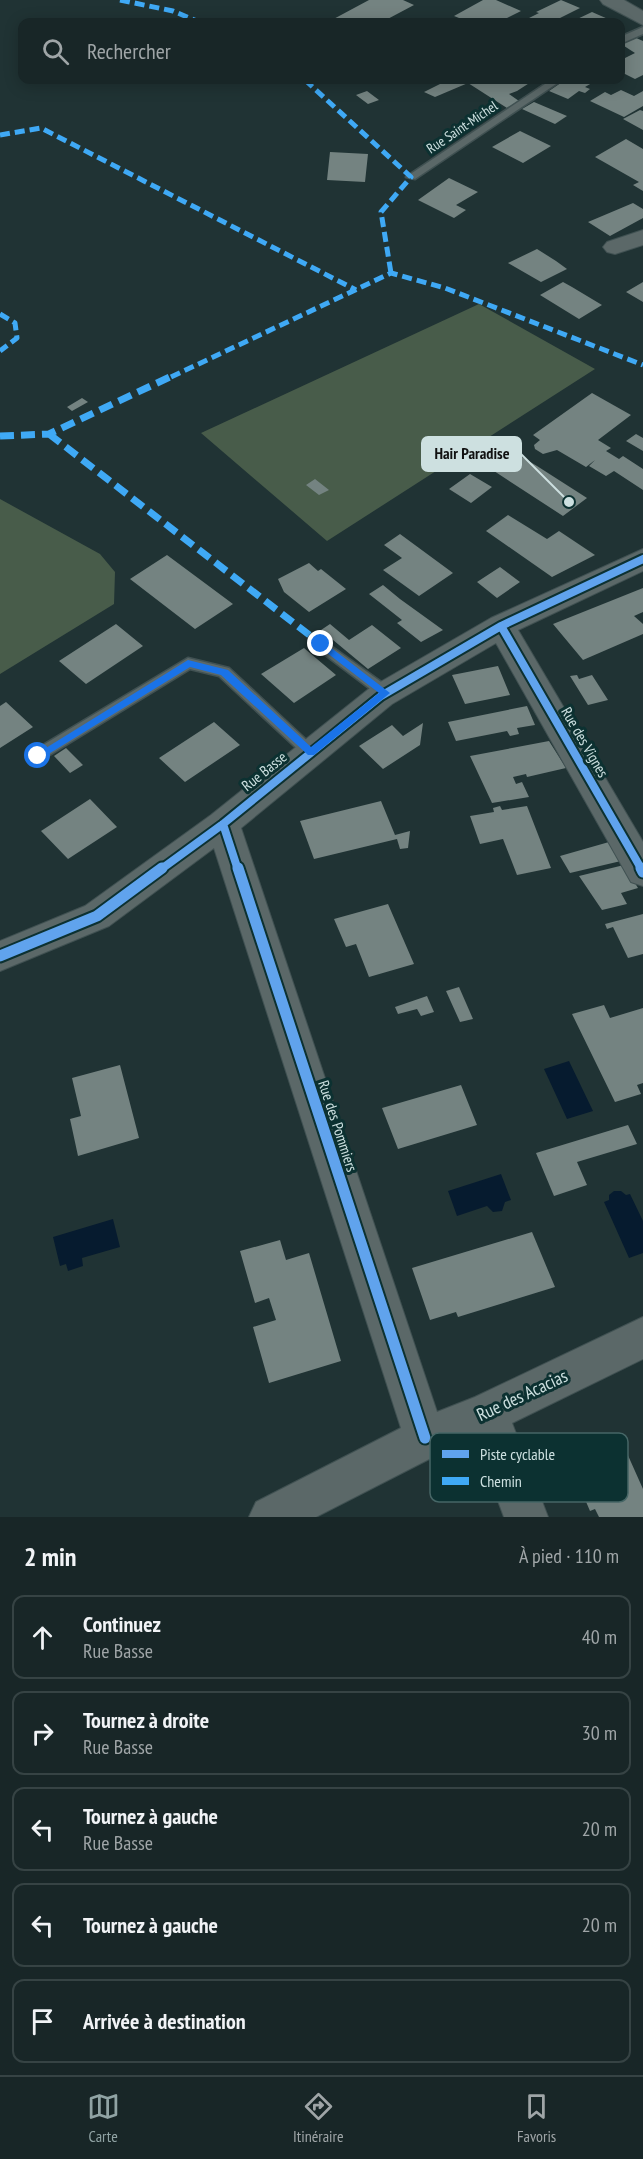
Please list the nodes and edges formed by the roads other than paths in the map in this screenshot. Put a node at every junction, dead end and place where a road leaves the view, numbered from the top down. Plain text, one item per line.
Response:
1 (610, 0) edge
2 (643, 19) edge
3 (643, 30) edge
4 (625, 39) edge
5 (551, 84) edge
6 (411, 177) dead end
7 (643, 237) edge
8 (615, 247) dead end
9 (643, 559) edge
10 (501, 626) junction
11 (321, 644) dead end
12 (386, 693) junction
13 (311, 753) junction
14 (38, 756) dead end
15 (223, 824) junction
16 (643, 872) edge
17 (0, 956) edge
18 (643, 1337) edge
19 (487, 1413) junction
20 (437, 1433) edge
21 (494, 1433) edge
22 (430, 1436) edge
23 (424, 1438) junction
24 (520, 1502) edge
25 (271, 1517) edge
26 (526, 1517) edge

1 - 2 street
3 - 4 lane
5 - 6 lane, Rue Saint-Michel
7 - 8 street
9 - 10 street, Rue Basse
10 - 12 street, Rue Basse
10 - 16 street, Rue des Vignes
11 - 12 lane
12 - 13 street, Rue Basse
13 - 14 lane, Rue Basse
13 - 15 street, Rue Basse
15 - 17 street, Rue Basse
15 - 23 street, Rue des Pommiers
18 - 19 street, Rue des Acacias
19 - 20 street, Rue des Acacias
19 - 21 street
22 - 23 street, Rue des Acacias
23 - 25 street, Rue des Acacias
24 - 26 street

